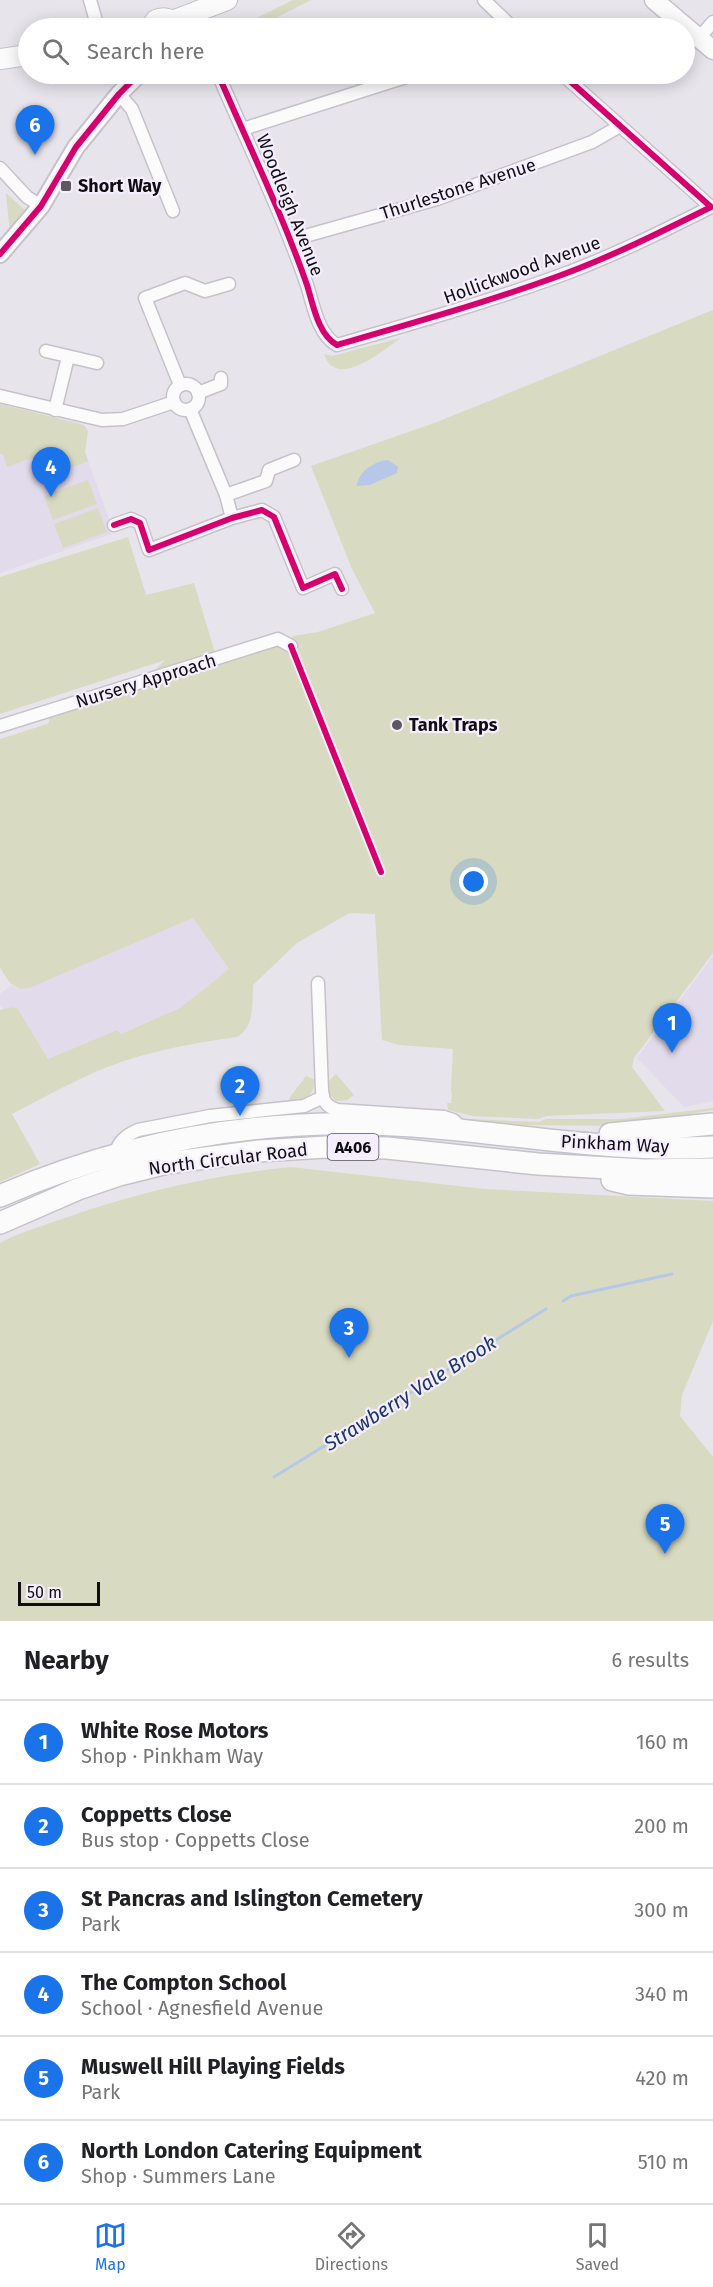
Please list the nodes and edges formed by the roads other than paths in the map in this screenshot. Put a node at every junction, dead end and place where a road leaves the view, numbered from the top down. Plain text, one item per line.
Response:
1 (90, 0) edge
2 (227, 0) edge
3 (484, 0) edge
4 (654, 0) edge
5 (95, 18) edge
6 (189, 18) edge
7 (503, 18) edge
8 (675, 18) edge
9 (713, 22) edge
10 (695, 35) edge
11 (699, 38) junction
12 (713, 50) edge
13 (18, 56) edge
14 (0, 59) edge
15 (130, 84) edge
16 (223, 84) edge
17 (384, 84) edge
18 (573, 84) edge
19 (119, 94) junction
20 (620, 126) junction
21 (243, 129) junction
22 (0, 168) edge
23 (42, 206) junction
24 (174, 211) dead end
25 (291, 240) junction
26 (0, 254) edge
27 (229, 284) dead end
28 (337, 345) joint
29 (46, 351) dead end
30 (68, 357) junction
31 (97, 363) dead end
32 (221, 378) dead end
33 (180, 385) junction
34 (198, 393) junction
35 (0, 396) edge
36 (174, 402) junction
37 (190, 409) junction
38 (55, 410) junction
39 (294, 460) dead end
40 (226, 495) junction
41 (232, 518) junction
42 (114, 525) dead end
43 (342, 590) dead end
44 (291, 646) dead end
45 (0, 726) edge
46 (318, 983) dead end
47 (323, 1097) junction
48 (713, 1124) edge
49 (464, 1130) junction
50 (516, 1137) junction
51 (713, 1147) edge
52 (115, 1154) junction
53 (538, 1164) junction
54 (713, 1169) edge
55 (665, 1186) junction
56 (713, 1187) edge
57 (713, 1194) edge
58 (0, 1196) edge
59 (0, 1223) edge

1 - 5 street
2 - 6 main road
3 - 7 street
4 - 8 main road
9 - 11 street
10 - 11 main road
11 - 12 main road
13 - 14 main road
15 - 19 street
16 - 21 street, Woodleigh Avenue
17 - 21 street
18 - 20 street
19 - 23 street
19 - 24 street
20 - 25 street, Thurlestone Avenue
20 - 28 street, Hollickwood Avenue
21 - 25 street, Woodleigh Avenue
22 - 23 street
23 - 26 street
25 - 28 street, Woodleigh Avenue
27 - 33 street
29 - 30 street
30 - 31 street
30 - 38 street
32 - 34 street
33 - 34 street
33 - 36 street
34 - 37 street
35 - 38 street
36 - 37 street
36 - 38 street
37 - 40 street
39 - 40 street
40 - 41 street
41 - 42 street
41 - 43 street
44 - 45 street, Nursery Approach
46 - 47 street
47 - 49 street
47 - 52 street
48 - 50 highway, A406
49 - 50 highway, North Circular Road / A406
49 - 52 highway, North Circular Road / A406
50 - 51 highway, Pinkham Way / A406
52 - 58 highway, North Circular Road / A406
53 - 54 highway, Pinkham Way / A406
53 - 55 highway
53 - 59 highway, North Circular Road / A406
55 - 56 highway
55 - 57 highway

